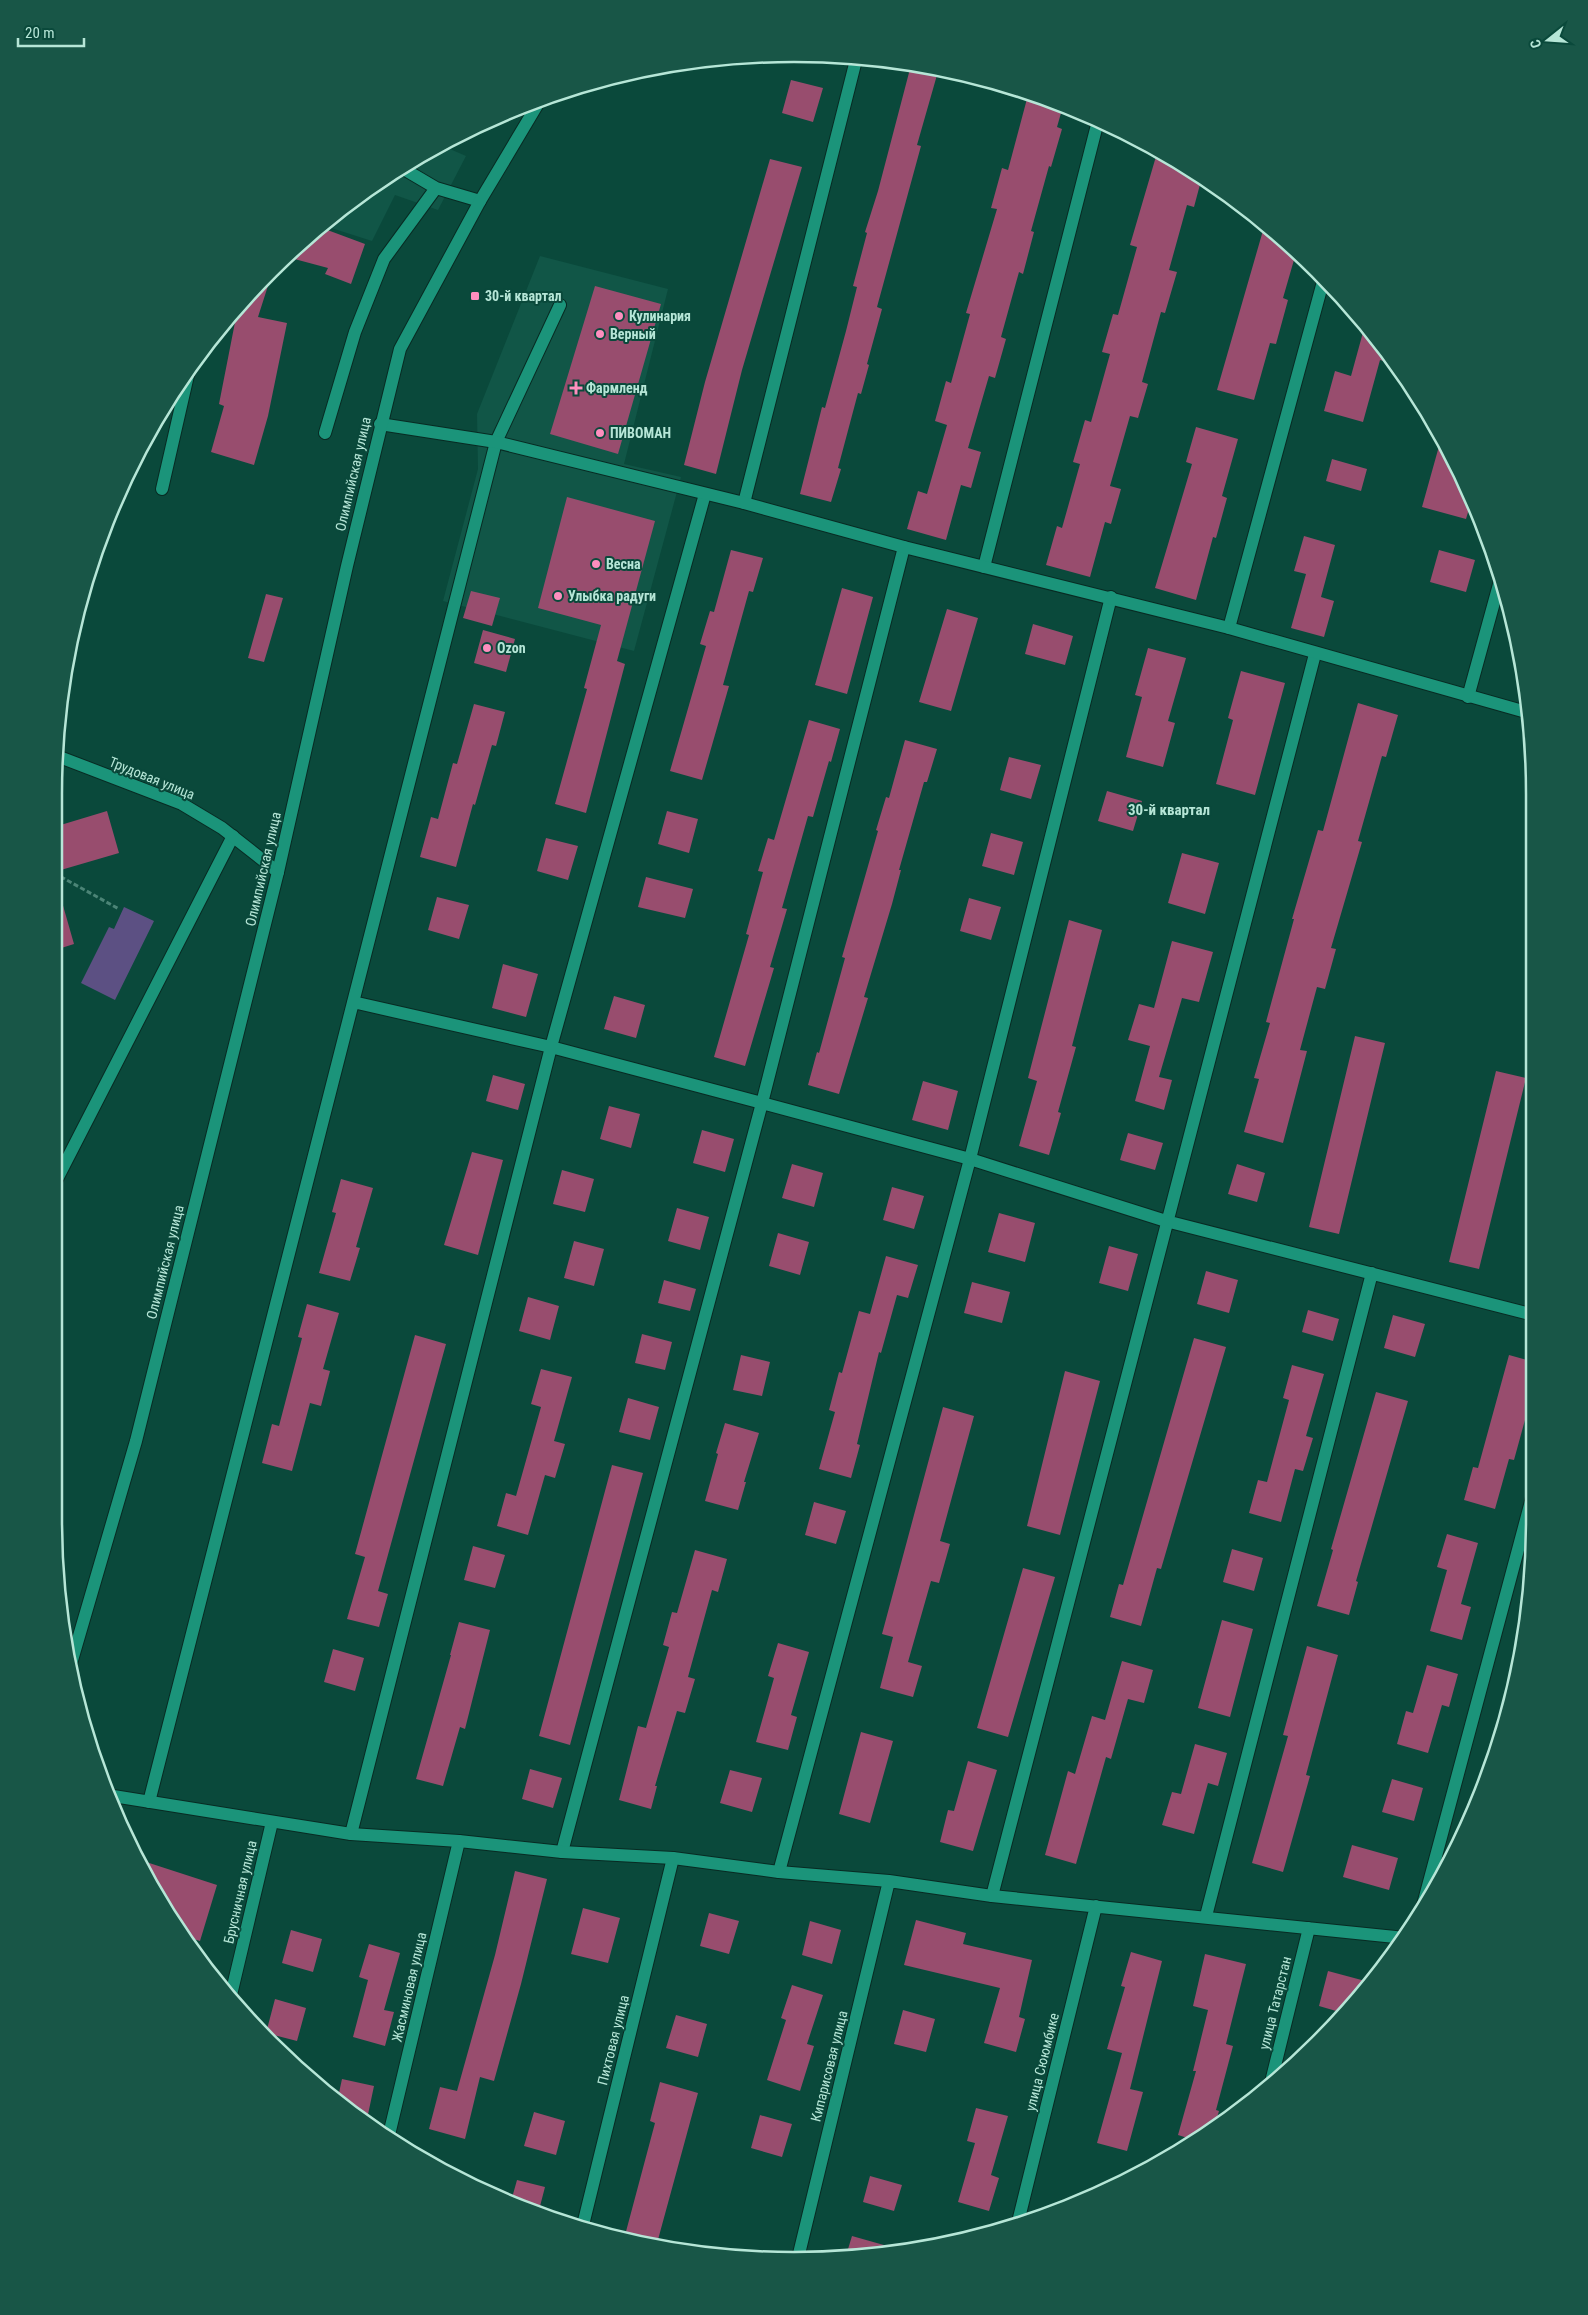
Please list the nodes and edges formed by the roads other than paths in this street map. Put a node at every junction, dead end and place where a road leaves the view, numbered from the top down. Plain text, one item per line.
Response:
1 (855, 65) edge
2 (534, 110) edge
3 (1096, 128) edge
4 (410, 172) edge
5 (436, 188) junction
6 (480, 201) junction
7 (1321, 288) edge
8 (560, 305) dead end
9 (185, 390) edge
10 (380, 424) junction
11 (325, 433) dead end
12 (496, 442) junction
13 (162, 489) dead end
14 (705, 494) junction
15 (744, 503) junction
16 (904, 547) junction
17 (984, 567) junction
18 (1497, 592) edge
19 (1111, 597) junction
20 (1229, 628) junction
21 (1315, 654) junction
22 (1468, 697) junction
23 (1520, 711) edge
24 (63, 758) edge
25 (233, 836) junction
26 (278, 872) junction
27 (354, 1002) junction
28 (551, 1047) junction
29 (762, 1103) junction
30 (970, 1159) junction
31 (62, 1169) edge
32 (1166, 1221) junction
33 (1372, 1272) junction
34 (1526, 1314) edge
35 (1526, 1520) edge
36 (75, 1651) edge
37 (116, 1797) edge
38 (149, 1802) junction
39 (272, 1822) junction
40 (351, 1834) junction
41 (459, 1841) junction
42 (562, 1852) junction
43 (674, 1858) junction
44 (779, 1872) junction
45 (889, 1882) junction
46 (1427, 1888) edge
47 (992, 1896) junction
48 (1096, 1906) junction
49 (1206, 1916) junction
50 (1309, 1928) junction
51 (1395, 1937) edge
52 (232, 1989) edge
53 (1273, 2073) edge
54 (390, 2130) edge
55 (1019, 2217) edge
56 (584, 2222) edge
57 (799, 2252) edge

1 - 15 street
2 - 6 street, Олимпийская улица
3 - 17 street
4 - 5 street
5 - 6 street
5 - 11 street
6 - 10 street, Олимпийская улица
7 - 20 street
8 - 12 street
9 - 13 street
10 - 12 street
10 - 26 street, Олимпийская улица
12 - 14 street
12 - 27 street
14 - 15 street
14 - 28 street
15 - 16 street
16 - 17 street
16 - 29 street
17 - 19 street
18 - 22 street
19 - 20 street
19 - 30 street
20 - 21 street
21 - 22 street
21 - 32 street
22 - 23 street
24 - 25 street, Трудовая улица
25 - 26 street, Трудовая улица
25 - 31 street
26 - 36 street, Олимпийская улица
27 - 28 street
27 - 38 street
28 - 29 street
28 - 40 street
29 - 30 street
29 - 42 street
30 - 32 street
30 - 44 street
32 - 33 street
32 - 47 street
33 - 34 street
33 - 49 street
35 - 46 street
37 - 38 street
38 - 39 street
39 - 40 street
39 - 52 street, Брусничная улица
40 - 41 street
41 - 42 street
41 - 54 street, Жасминовая улица
42 - 43 street
43 - 44 street
43 - 56 street, Пихтовая улица
44 - 45 street
45 - 47 street
45 - 57 street, Кипарисовая улица
47 - 48 street
48 - 49 street
48 - 55 street, улица Сююмбике
49 - 50 street
50 - 51 street
50 - 53 street, улица Татарстан

